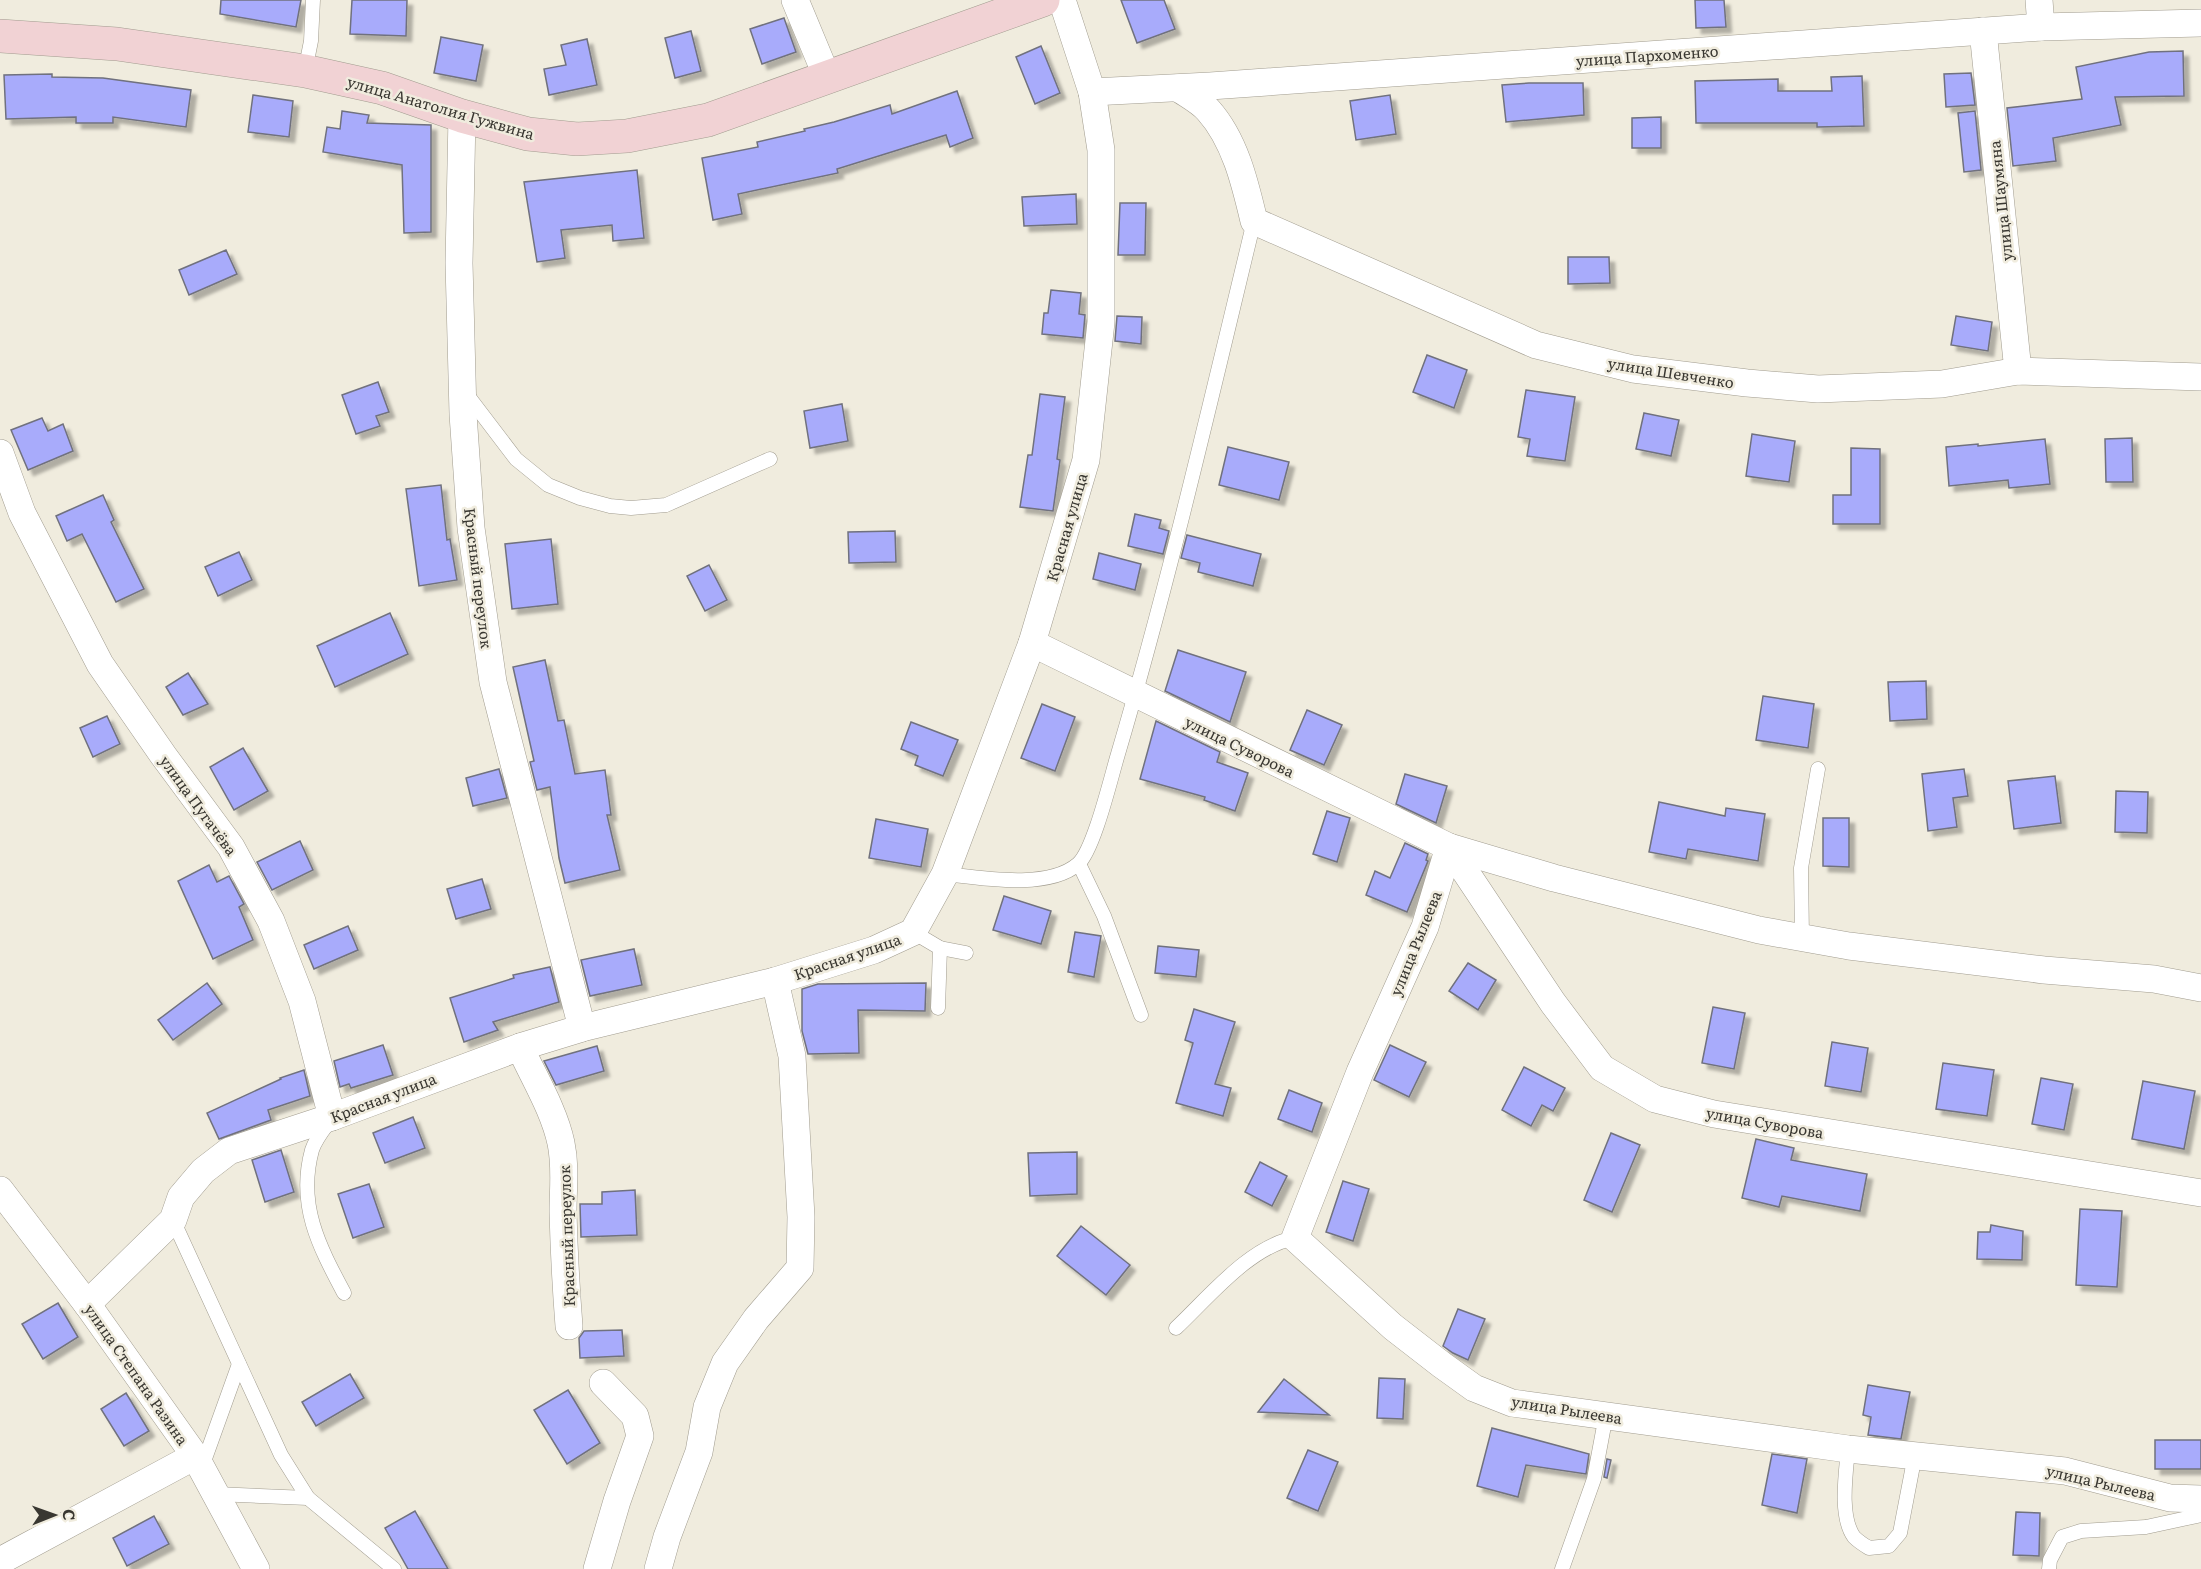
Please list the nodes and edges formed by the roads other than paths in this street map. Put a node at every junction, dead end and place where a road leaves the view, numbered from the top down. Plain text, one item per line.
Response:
1 (314, 0) edge
2 (795, 0) edge
3 (1043, 0) edge
4 (1062, 0) edge
5 (2039, 0) edge
6 (2201, 23) edge
7 (2041, 27) junction
8 (1983, 31) junction
9 (0, 36) edge
10 (305, 71) junction
11 (827, 77) junction
12 (1178, 88) junction
13 (1092, 92) junction
14 (462, 116) junction
15 (1254, 221) junction
16 (2018, 371) junction
17 (2201, 377) edge
18 (463, 388) junction
19 (0, 453) edge
20 (770, 459) dead end
21 (11, 518) edge
22 (1032, 643) junction
23 (1135, 695) junction
24 (1818, 769) dead end
25 (1449, 847) junction
26 (1079, 864) junction
27 (945, 874) junction
28 (913, 932) junction
29 (1803, 938) junction
30 (940, 948) junction
31 (966, 953) dead end
32 (775, 981) junction
33 (2201, 988) edge
34 (938, 1008) dead end
35 (1141, 1015) dead end
36 (582, 1029) junction
37 (520, 1047) junction
38 (332, 1117) junction
39 (0, 1190) edge
40 (2201, 1193) edge
41 (173, 1220) junction
42 (1295, 1238) junction
43 (344, 1293) dead end
44 (87, 1304) junction
45 (569, 1326) dead end
46 (1176, 1328) dead end
47 (239, 1364) junction
48 (603, 1383) dead end
49 (1606, 1415) junction
50 (1848, 1449) junction
51 (1915, 1455) junction
52 (198, 1463) junction
53 (215, 1494) junction
54 (308, 1498) junction
55 (2201, 1499) edge
56 (2201, 1515) edge
57 (0, 1561) edge
58 (256, 1569) edge
59 (394, 1569) edge
60 (597, 1569) edge
61 (658, 1569) edge
62 (1562, 1569) edge
63 (2049, 1569) edge

1 - 10 lane
2 - 11 street
3 - 11 street, улица Анатолия Гужвина
4 - 13 street, Красная улица
5 - 7 street
6 - 7 street, улица Пархоменко
7 - 8 street, улица Пархоменко
8 - 12 street, улица Пархоменко
8 - 16 street, улица Шаумяна
9 - 10 street, улица Анатолия Гужвина
10 - 14 street, улица Анатолия Гужвина
11 - 14 street, улица Анатолия Гужвина
12 - 13 street, улица Пархоменко
12 - 15 street
13 - 22 street, Красная улица
14 - 18 street, Красный переулок
15 - 16 street, улица Шевченко
15 - 23 lane
16 - 17 street, улица Шевченко
18 - 20 lane
18 - 36 street, Красный переулок
19 - 21 street, улица Пугачёва
21 - 38 street, улица Пугачёва
22 - 23 street, улица Суворова
22 - 27 street, Красная улица
23 - 25 street, улица Суворова
23 - 26 lane
24 - 29 lane
25 - 29 street, улица Суворова
25 - 40 street, улица Суворова
25 - 42 street, улица Рылеева
26 - 27 lane
26 - 35 lane
27 - 28 street, Красная улица
28 - 30 lane
28 - 32 street, Красная улица
29 - 33 street, улица Суворова
30 - 31 lane
30 - 34 lane
32 - 36 street, Красная улица
32 - 61 street
36 - 37 street, Красная улица
37 - 38 street, Красная улица
37 - 45 street, Красный переулок
38 - 41 street, Красная улица
38 - 43 lane
39 - 44 street, улица Степана Разина
41 - 44 street, Красная улица
41 - 47 lane
42 - 46 lane
42 - 49 street, улица Рылеева
44 - 52 street, улица Степана Разина
47 - 52 lane
47 - 54 lane
48 - 60 street
49 - 50 street, улица Рылеева
49 - 62 lane
50 - 51 street, улица Рылеева
50 - 51 lane
51 - 55 street, улица Рылеева
52 - 53 street, улица Степана Разина
52 - 57 street
53 - 54 lane
53 - 58 street, улица Степана Разина
54 - 59 lane
56 - 63 lane

